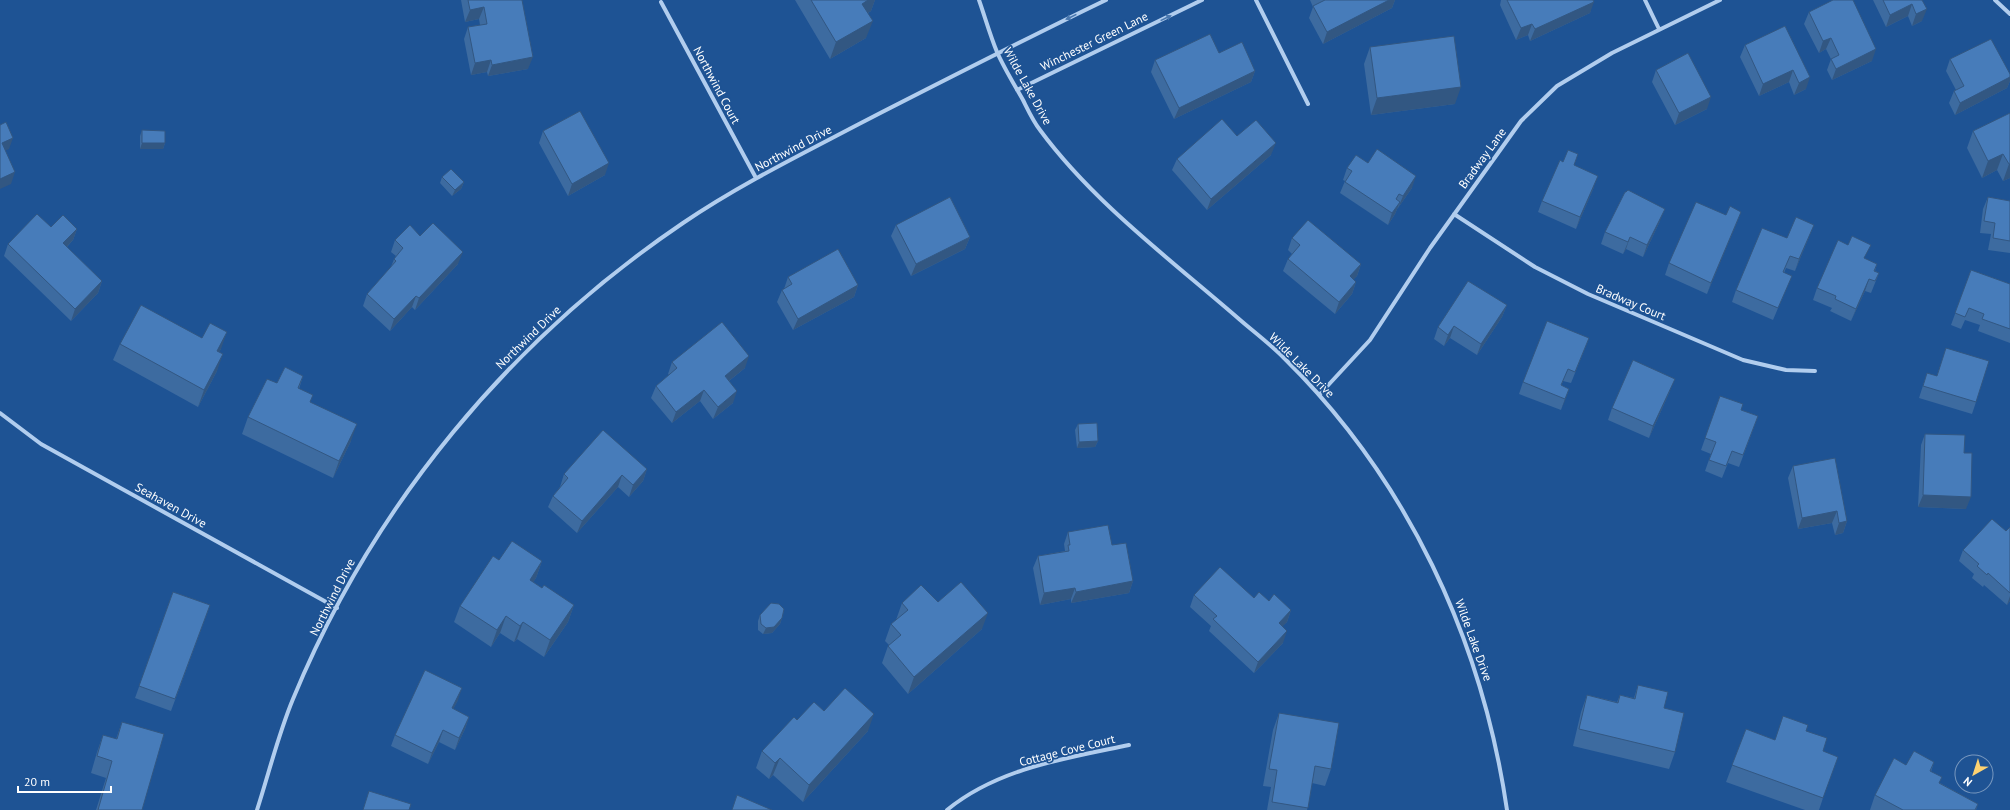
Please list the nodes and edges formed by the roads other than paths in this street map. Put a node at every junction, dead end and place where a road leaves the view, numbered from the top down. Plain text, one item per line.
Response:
1 (978, 0) edge
2 (1106, 0) edge
3 (1202, 0) edge
4 (1256, 0) edge
5 (1645, 0) edge
6 (1720, 0) edge
7 (1995, 0) edge
8 (661, 2) dead end
9 (2010, 14) edge
10 (1659, 29) junction
11 (997, 52) junction
12 (1017, 90) junction
13 (1308, 104) dead end
14 (756, 178) junction
15 (1454, 214) junction
16 (1815, 371) dead end
17 (1320, 394) junction
18 (0, 413) edge
19 (337, 608) junction
20 (1130, 746) dead end
21 (257, 810) edge
22 (947, 810) edge
23 (1506, 810) edge

1 - 11 street, Wilde Lake Drive
2 -> 11 street
12 -> 3 street, Winchester Green Lane
4 - 13 street
5 - 10 street
6 - 10 street, Bradway Lane
7 - 9 street
8 - 14 street, Northwind Court
10 - 15 street, Bradway Lane
11 - 12 street, Wilde Lake Drive
11 - 14 street, Northwind Drive
12 - 17 street, Wilde Lake Drive
14 - 19 street, Northwind Drive
15 - 16 street, Bradway Court
15 - 17 street, Bradway Lane
17 - 23 street, Wilde Lake Drive
18 - 19 street, Seahaven Drive
19 - 21 street, Northwind Drive
20 - 22 street, Cottage Cove Court

